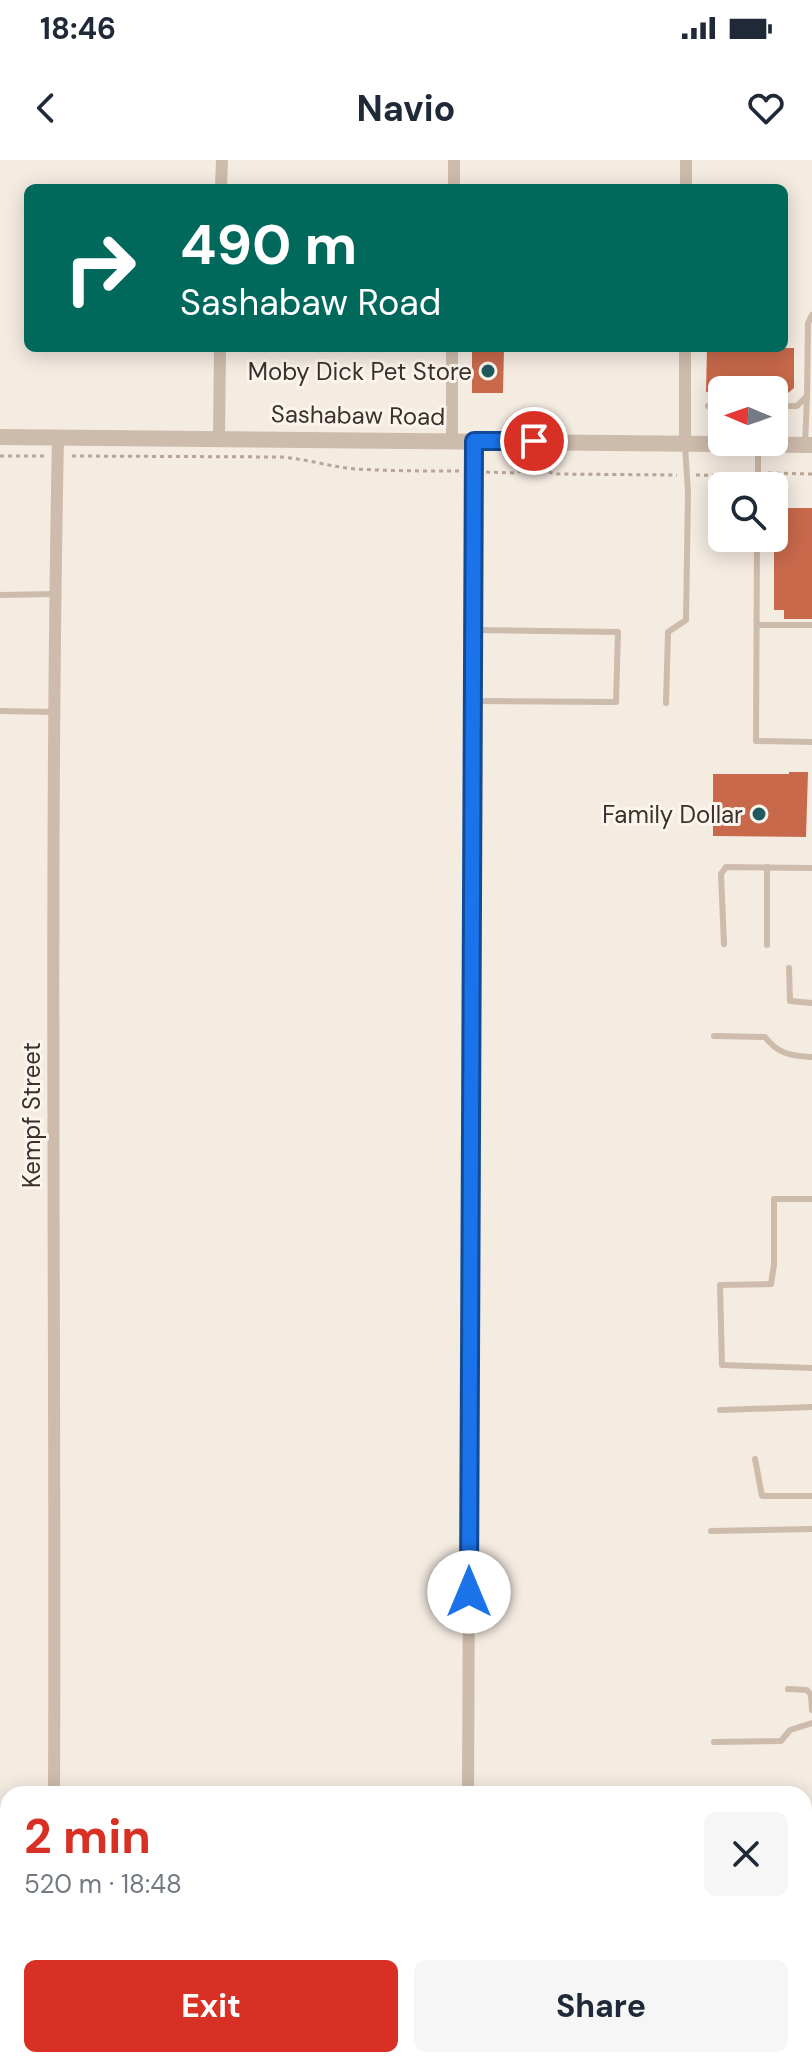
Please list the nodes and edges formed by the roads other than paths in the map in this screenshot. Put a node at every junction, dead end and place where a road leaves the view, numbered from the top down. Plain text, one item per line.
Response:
1 (222, 160) edge
2 (454, 160) edge
3 (686, 160) edge
4 (221, 184) edge
5 (454, 184) edge
6 (686, 184) edge
7 (812, 315) edge
8 (220, 352) edge
9 (452, 352) edge
10 (685, 352) edge
11 (807, 396) junction
12 (788, 406) edge
13 (0, 437) edge
14 (58, 437) junction
15 (219, 438) junction
16 (452, 440) junction
17 (474, 441) junction
18 (685, 443) junction
19 (708, 443) edge
20 (788, 445) edge
21 (809, 445) edge
22 (757, 552) edge
23 (56, 594) junction
24 (0, 595) edge
25 (757, 625) junction
26 (812, 625) edge
27 (473, 630) junction
28 (473, 701) junction
29 (666, 703) dead end
30 (0, 711) edge
31 (55, 712) junction
32 (812, 742) edge
33 (767, 867) junction
34 (812, 868) edge
35 (724, 944) dead end
36 (767, 945) dead end
37 (789, 968) dead end
38 (812, 1003) edge
39 (714, 1036) dead end
40 (812, 1057) edge
41 (812, 1199) edge
42 (812, 1368) edge
43 (812, 1407) edge
44 (720, 1410) dead end
45 (755, 1459) dead end
46 (812, 1496) edge
47 (812, 1529) edge
48 (711, 1531) dead end
49 (788, 1689) dead end
50 (812, 1710) edge
51 (812, 1723) edge
52 (714, 1742) dead end
53 (54, 1786) edge
54 (468, 1786) edge

1 - 4 street
2 - 5 street
3 - 6 street
7 - 11 lane
8 - 15 street
9 - 16 street
10 - 18 street
11 - 12 lane
11 - 21 lane
13 - 14 street, Sashabaw Road
14 - 15 street, Sashabaw Road
14 - 23 street, Kempf Street
15 - 16 street, Sashabaw Road
16 - 17 street, Sashabaw Road
17 - 18 street, Sashabaw Road
17 - 27 street
18 - 19 street, Sashabaw Road
18 - 29 lane
20 - 21 street, Sashabaw Road
22 - 25 lane
23 - 24 lane
23 - 31 street, Kempf Street
25 - 26 lane
25 - 32 lane
27 - 28 street
27 - 28 lane
28 - 54 street
30 - 31 lane
31 - 53 street, Kempf Street
33 - 34 lane
33 - 35 lane
33 - 36 lane
37 - 38 lane
39 - 40 lane
41 - 42 lane
43 - 44 lane
45 - 46 lane
47 - 48 lane
49 - 50 lane
51 - 52 lane

